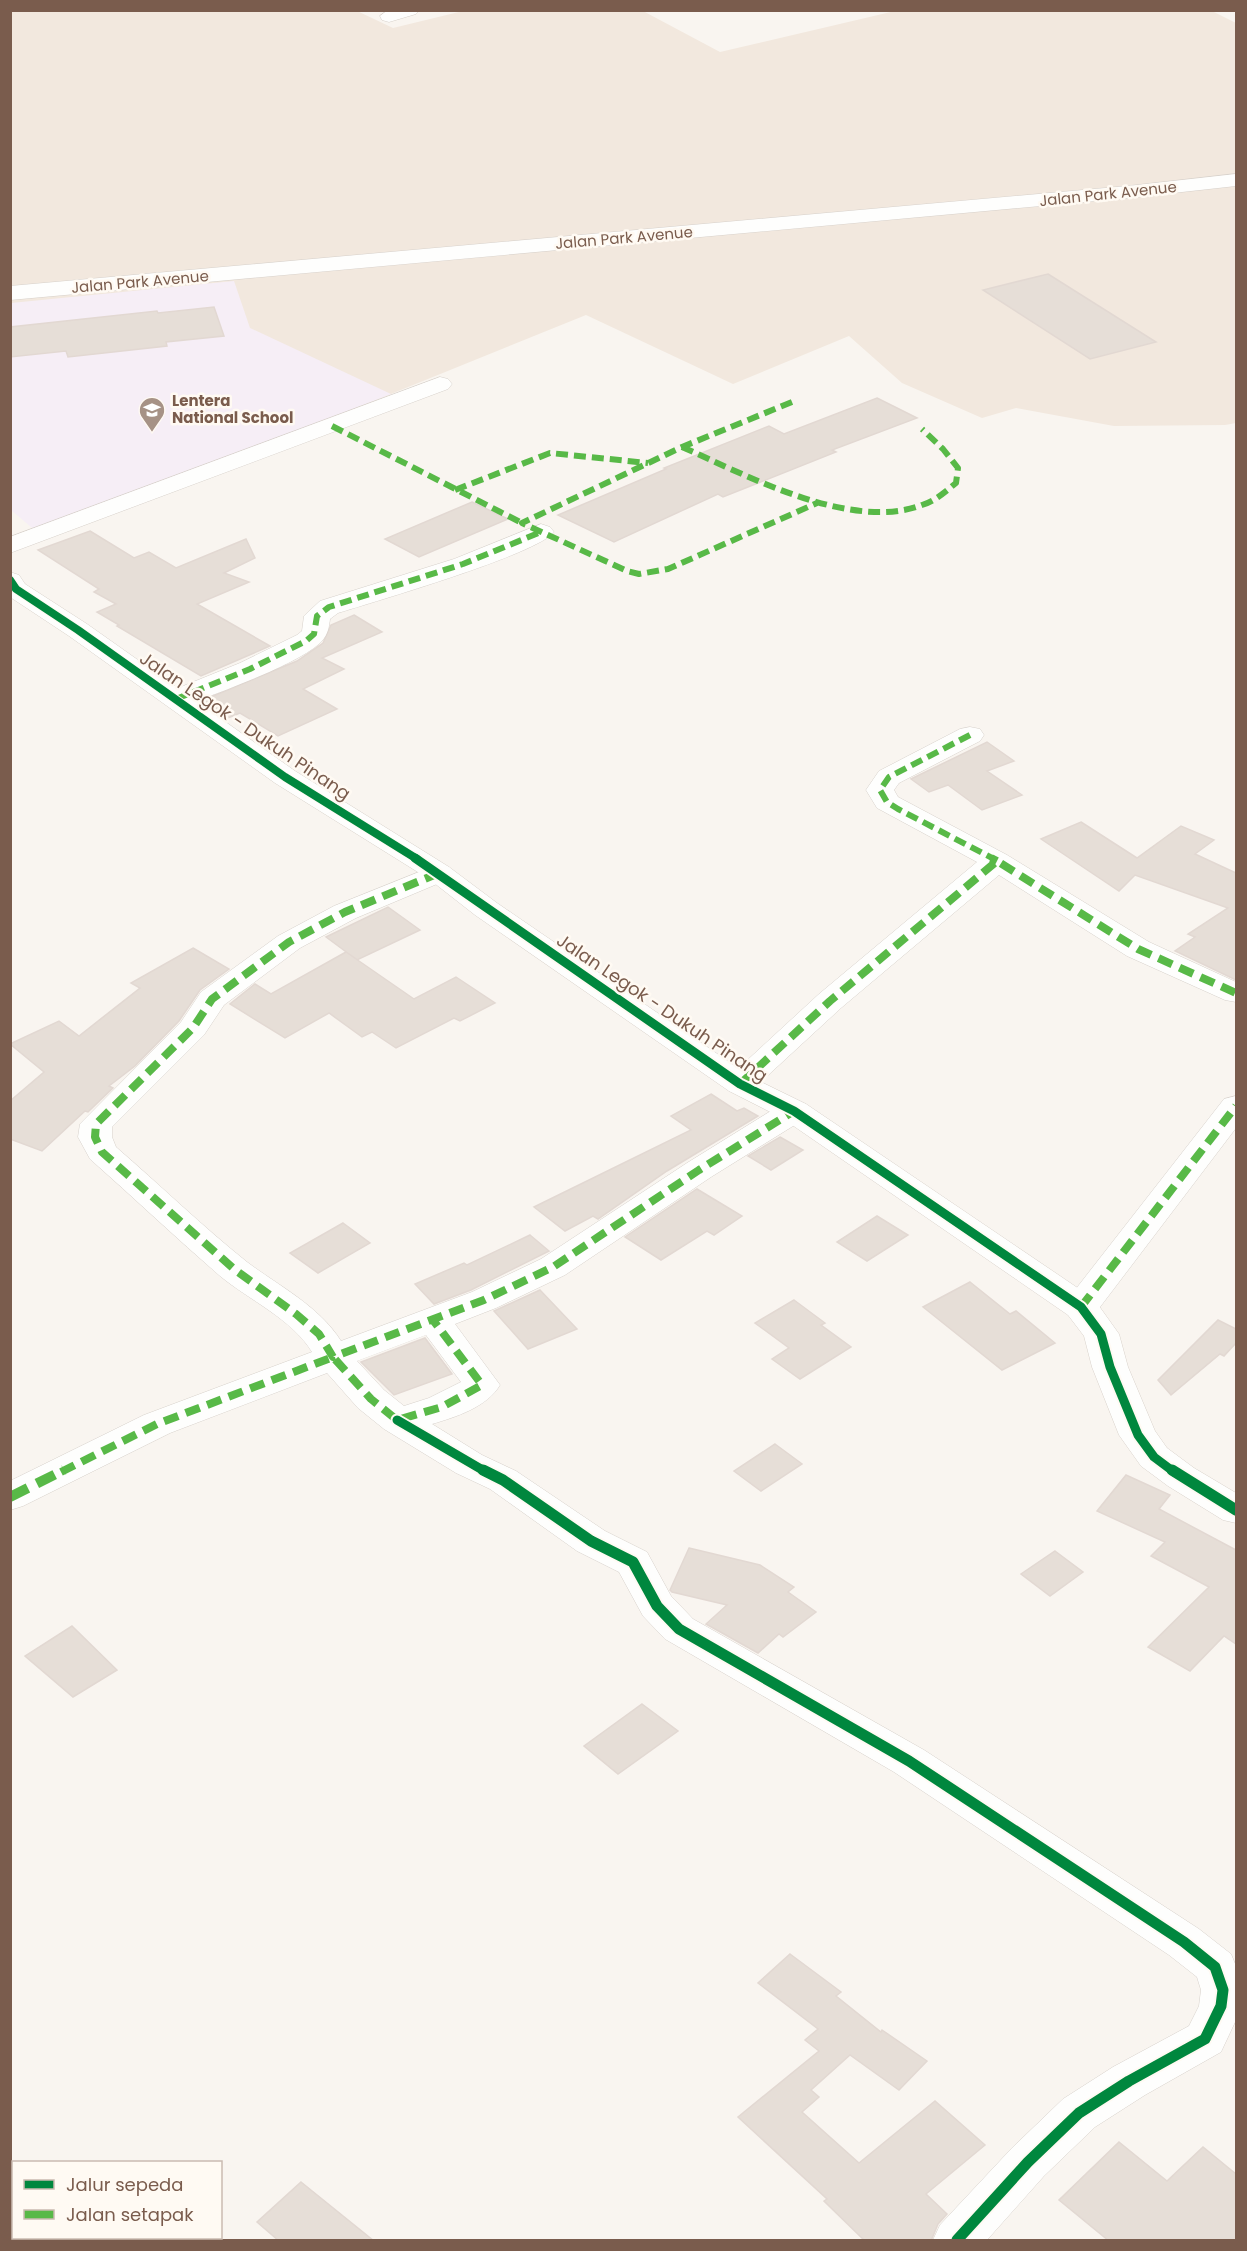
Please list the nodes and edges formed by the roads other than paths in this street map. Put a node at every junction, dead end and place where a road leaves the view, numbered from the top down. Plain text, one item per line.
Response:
1 (410, 10) edge
2 (389, 16) dead end
3 (1236, 166) edge
4 (1236, 180) edge
5 (10, 279) edge
6 (10, 294) edge
7 (440, 384) dead end
8 (541, 532) dead end
9 (10, 546) edge
10 (10, 579) edge
11 (176, 699) junction
12 (970, 735) dead end
13 (997, 861) junction
14 (439, 873) junction
15 (1236, 993) edge
16 (740, 1084) junction
17 (1236, 1106) edge
18 (794, 1111) junction
19 (1081, 1307) junction
20 (433, 1320) junction
21 (333, 1356) junction
22 (397, 1420) junction
23 (10, 1497) edge
24 (1236, 1510) edge
25 (957, 2241) edge

1 - 2 street
3 - 5 street, Jalan Park Avenue
4 - 6 street, Jalan Park Avenue
7 - 9 street
8 - 11 street
10 - 11 street, Jalan Legok - Dukuh Pinang
11 - 14 street, Jalan Legok - Dukuh Pinang
12 - 13 street
13 - 15 street
13 - 16 street
14 - 16 street, Jalan Legok - Dukuh Pinang
14 - 21 street
16 - 18 street, Jalan Legok - Dukuh Pinang
17 - 19 street
18 - 19 street, Jalan Legok - Dukuh Pinang
18 - 20 street
19 - 24 street, Jalan Legok - Dukuh Pinang
20 - 21 street
20 - 22 street
21 - 22 street
21 - 23 street
22 - 25 street

